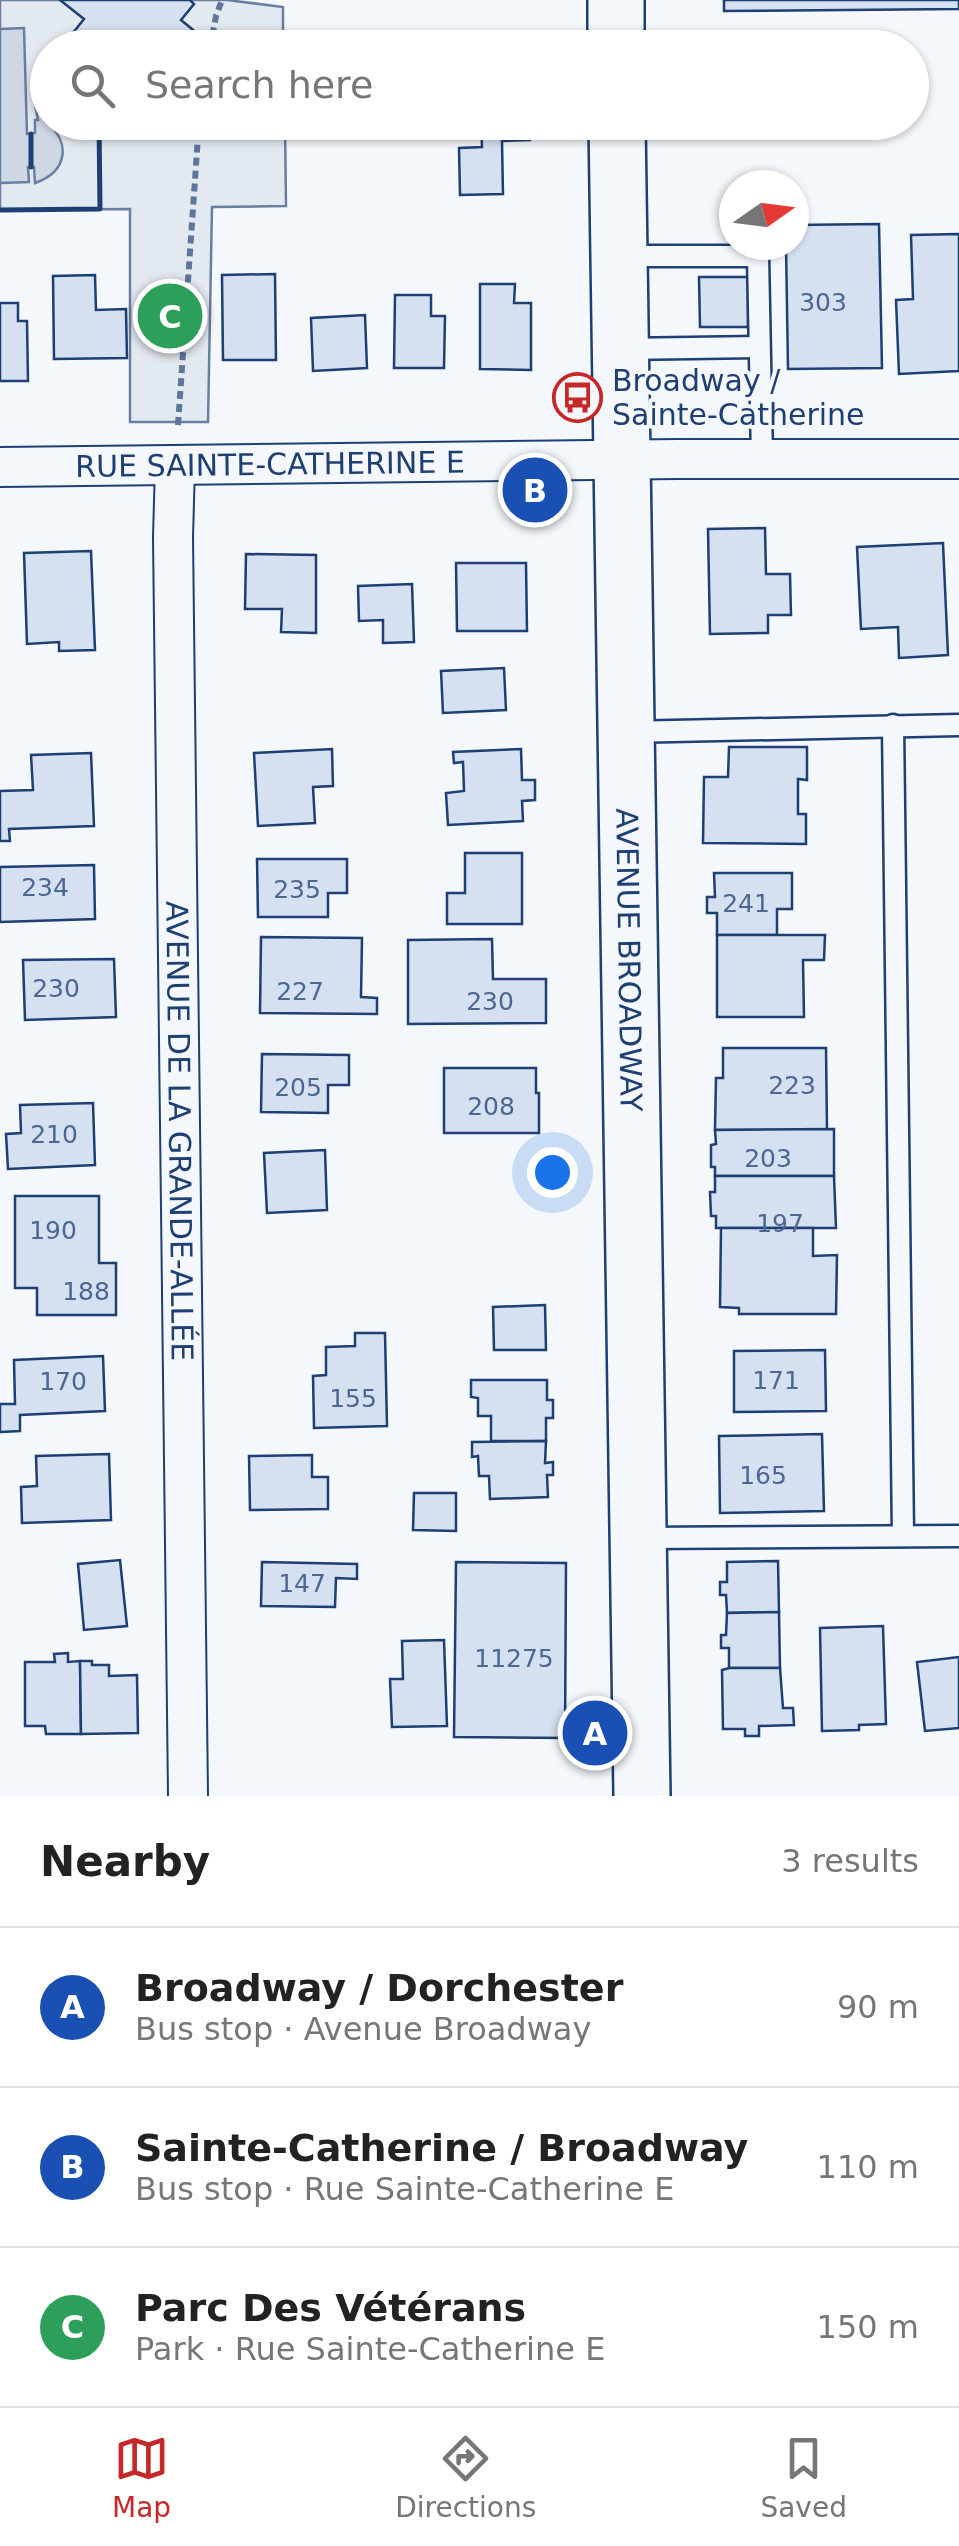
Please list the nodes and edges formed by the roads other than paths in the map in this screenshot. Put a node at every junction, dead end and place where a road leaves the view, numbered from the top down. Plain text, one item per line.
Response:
1 (616, 0) edge
2 (616, 30) edge
3 (617, 140) edge
4 (618, 256) junction
5 (760, 348) junction
6 (620, 349) junction
7 (620, 459) junction
8 (762, 459) junction
9 (959, 459) edge
10 (175, 466) junction
11 (0, 467) edge
12 (893, 724) junction
13 (959, 724) edge
14 (625, 732) junction
15 (903, 1536) junction
16 (959, 1536) edge
17 (638, 1538) junction
18 (188, 1796) edge
19 (642, 1796) edge

1 - 2 street
3 - 4 street, AVENUE BROADWAY
4 - 5 lane
4 - 6 street, AVENUE BROADWAY
5 - 6 lane
5 - 8 lane
6 - 7 street, AVENUE BROADWAY
7 - 8 street, RUE SAINTE-CATHERINE E
7 - 10 street, RUE SAINTE-CATHERINE E
7 - 14 street, AVENUE BROADWAY
8 - 9 street, RUE SAINTE-CATHERINE E
10 - 11 street, RUE SAINTE-CATHERINE E
10 - 18 street, AVENUE DE LA GRANDE-ALLÉE
12 - 13 lane
12 - 14 lane
12 - 15 lane
14 - 17 street, AVENUE BROADWAY
15 - 16 lane
15 - 17 lane
17 - 19 street, AVENUE BROADWAY

